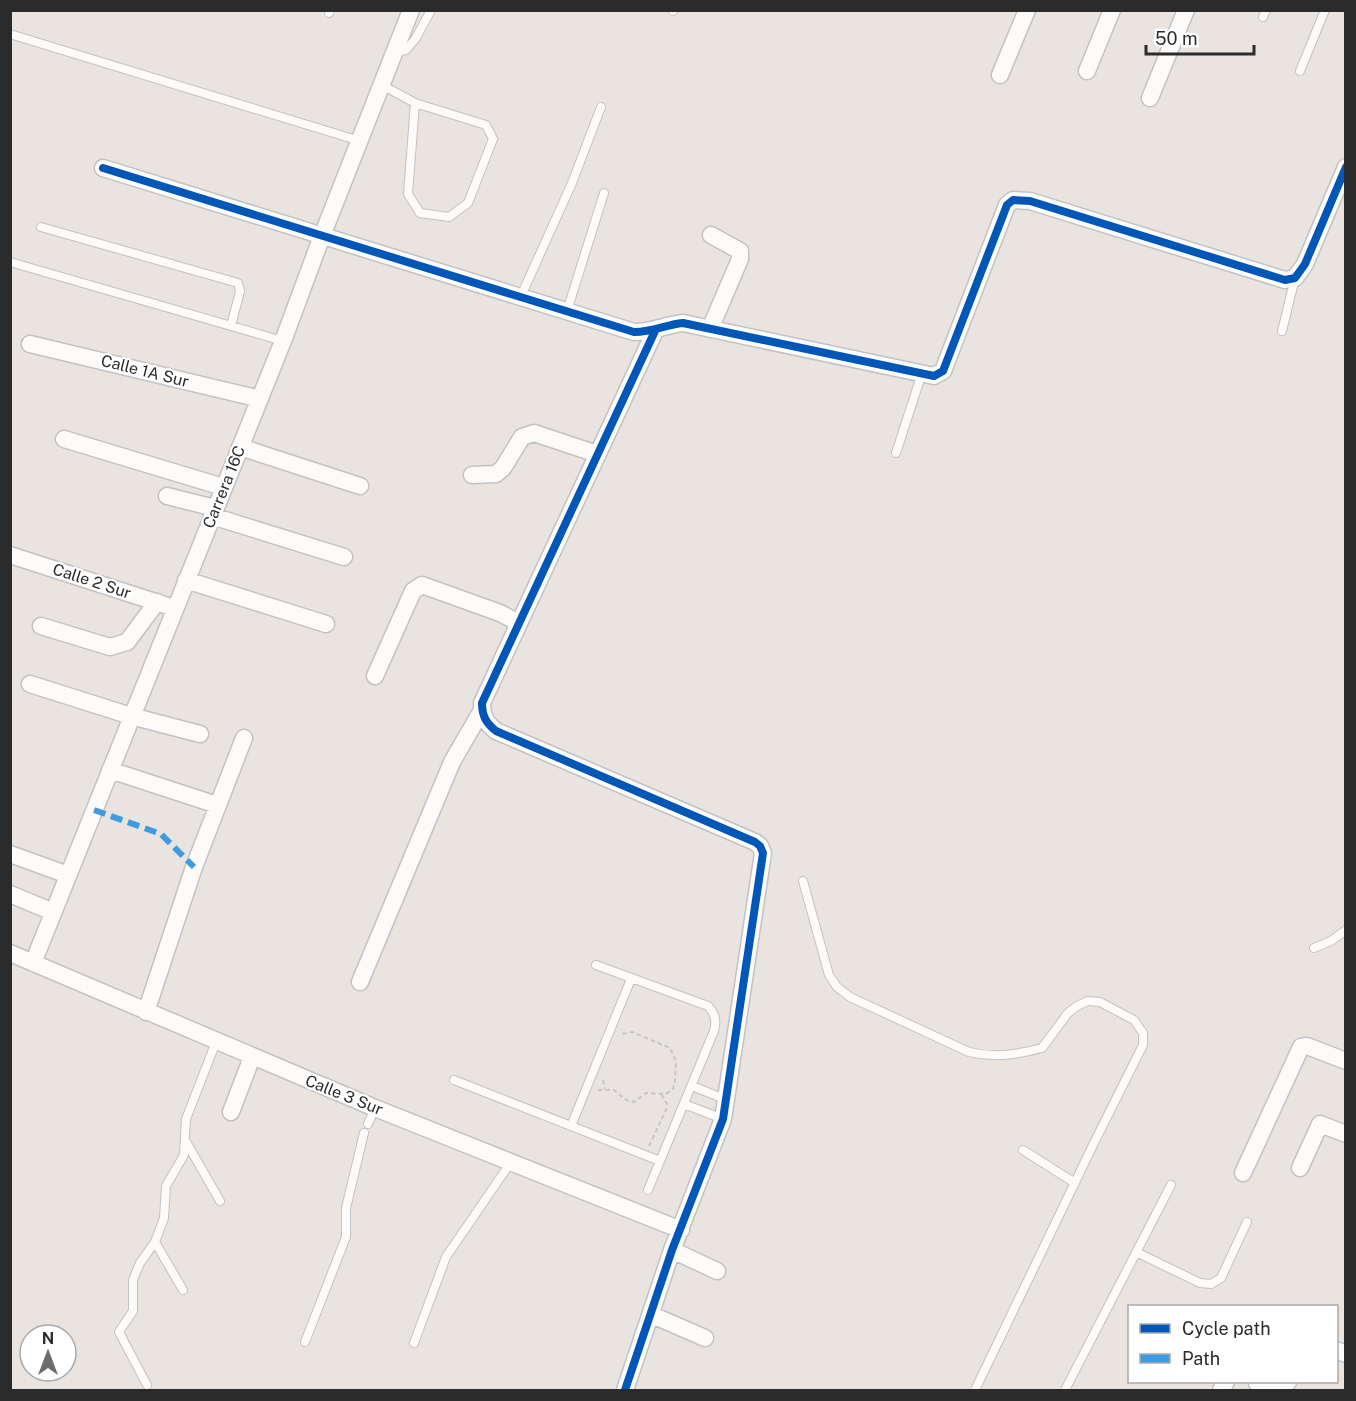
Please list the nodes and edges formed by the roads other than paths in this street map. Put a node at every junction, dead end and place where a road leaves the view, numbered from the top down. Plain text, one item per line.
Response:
1 (411, 10) edge
2 (431, 10) edge
3 (1027, 10) edge
4 (1112, 10) edge
5 (1186, 10) edge
6 (1325, 10) edge
7 (13, 35) dead end
8 (395, 52) junction
9 (1088, 71) dead end
10 (1300, 71) dead end
11 (1000, 75) dead end
12 (382, 85) junction
13 (1150, 98) dead end
14 (415, 103) junction
15 (601, 107) dead end
16 (360, 141) junction
17 (1346, 167) edge
18 (103, 168) dead end
19 (604, 193) dead end
20 (42, 227) dead end
21 (322, 236) junction
22 (711, 236) dead end
23 (10, 262) edge
24 (1295, 278) junction
25 (521, 296) junction
26 (567, 311) junction
27 (231, 326) junction
28 (710, 329) junction
29 (655, 331) junction
30 (1282, 331) dead end
31 (283, 341) junction
32 (30, 344) dead end
33 (930, 374) junction
34 (260, 399) junction
35 (64, 439) dead end
36 (240, 447) junction
37 (896, 453) dead end
38 (597, 454) junction
39 (472, 475) dead end
40 (360, 486) dead end
41 (224, 487) junction
42 (167, 496) dead end
43 (213, 512) junction
44 (10, 555) edge
45 (344, 557) dead end
46 (186, 580) junction
47 (157, 602) junction
48 (174, 608) junction
49 (519, 623) junction
50 (326, 624) dead end
51 (40, 626) dead end
52 (375, 676) dead end
53 (30, 684) dead end
54 (482, 710) junction
55 (131, 716) junction
56 (200, 734) dead end
57 (244, 738) dead end
58 (110, 770) junction
59 (217, 805) junction
60 (10, 854) edge
61 (68, 875) junction
62 (803, 881) dead end
63 (10, 894) edge
64 (53, 912) junction
65 (1346, 930) edge
66 (1314, 948) dead end
67 (10, 953) edge
68 (33, 963) junction
69 (596, 965) dead end
70 (631, 979) junction
71 (360, 982) dead end
72 (146, 1012) junction
73 (216, 1042) junction
74 (252, 1057) junction
75 (1346, 1061) edge
76 (454, 1080) dead end
77 (692, 1086) junction
78 (727, 1100) junction
79 (684, 1104) junction
80 (231, 1112) dead end
81 (723, 1119) junction
82 (571, 1126) junction
83 (364, 1133) dead end
84 (1346, 1134) edge
85 (184, 1140) junction
86 (1023, 1150) dead end
87 (660, 1161) junction
88 (511, 1162) junction
89 (1300, 1168) dead end
90 (1243, 1173) dead end
91 (1076, 1183) junction
92 (1171, 1185) dead end
93 (648, 1190) dead end
94 (220, 1201) dead end
95 (1247, 1222) dead end
96 (681, 1230) junction
97 (155, 1242) junction
98 (672, 1251) junction
99 (1136, 1252) junction
100 (717, 1271) dead end
101 (183, 1290) dead end
102 (652, 1315) junction
103 (705, 1338) dead end
104 (304, 1342) dead end
105 (414, 1343) dead end
106 (147, 1385) dead end
107 (625, 1390) edge
108 (975, 1390) edge
109 (1065, 1390) edge

1 - 8 street, Carrera 16C
2 - 8 lane
3 - 11 street
4 - 9 street
5 - 13 street
6 - 10 lane
7 - 16 lane
8 - 12 street, Carrera 16C
12 - 14 lane
12 - 16 street, Carrera 16C
14 - 14 lane
15 - 25 lane
16 - 21 street, Carrera 16C
17 - 24 street
18 - 21 street
19 - 26 lane
20 - 27 lane
21 - 25 street
21 - 31 street, Carrera 16C
22 - 28 street
23 - 27 lane
24 - 30 lane
24 - 33 street
25 - 26 street
26 - 29 street
27 - 31 lane
28 - 29 street
28 - 33 street
29 - 38 street
31 - 34 street, Carrera 16C
32 - 34 street, Calle 1A Sur
33 - 37 lane
34 - 36 street, Carrera 16C
35 - 41 street
36 - 40 street
36 - 41 street, Carrera 16C
38 - 39 street
38 - 49 street
41 - 43 street, Carrera 16C
42 - 43 street
43 - 45 street
43 - 46 street, Carrera 16C
44 - 47 street, Calle 2 Sur
46 - 48 street, Carrera 16C
46 - 50 street
47 - 48 street, Calle 2 Sur
47 - 51 street
48 - 55 street, Carrera 16C
49 - 52 street
49 - 54 street
53 - 55 street
54 - 71 street
54 - 78 street
55 - 56 street
55 - 58 street, Carrera 16C
57 - 59 street
58 - 59 street
58 - 61 street, Carrera 16C
59 - 72 street
60 - 61 street
61 - 64 street, Carrera 16C
62 - 91 lane
63 - 64 street
64 - 68 street, Carrera 16C
65 - 66 lane
67 - 68 street, Calle 3 Sur
68 - 72 street, Calle 3 Sur
69 - 70 lane
70 - 77 lane
70 - 82 lane
72 - 73 street, Calle 3 Sur
73 - 74 street, Calle 3 Sur
73 - 85 lane
74 - 80 street
74 - 88 street, Calle 3 Sur
75 - 90 street
76 - 82 lane
77 - 78 lane
77 - 79 lane
78 - 81 street
79 - 81 lane
79 - 87 lane
81 - 96 street
82 - 87 lane
83 - 104 lane
84 - 89 street
85 - 94 lane
85 - 97 lane
86 - 91 lane
87 - 93 lane
88 - 96 street, Calle 3 Sur
88 - 105 lane
91 - 108 lane
92 - 99 lane
95 - 99 lane
96 - 98 street
97 - 101 lane
97 - 106 lane
98 - 100 street
98 - 102 street
99 - 109 lane
102 - 103 street
102 - 107 street

